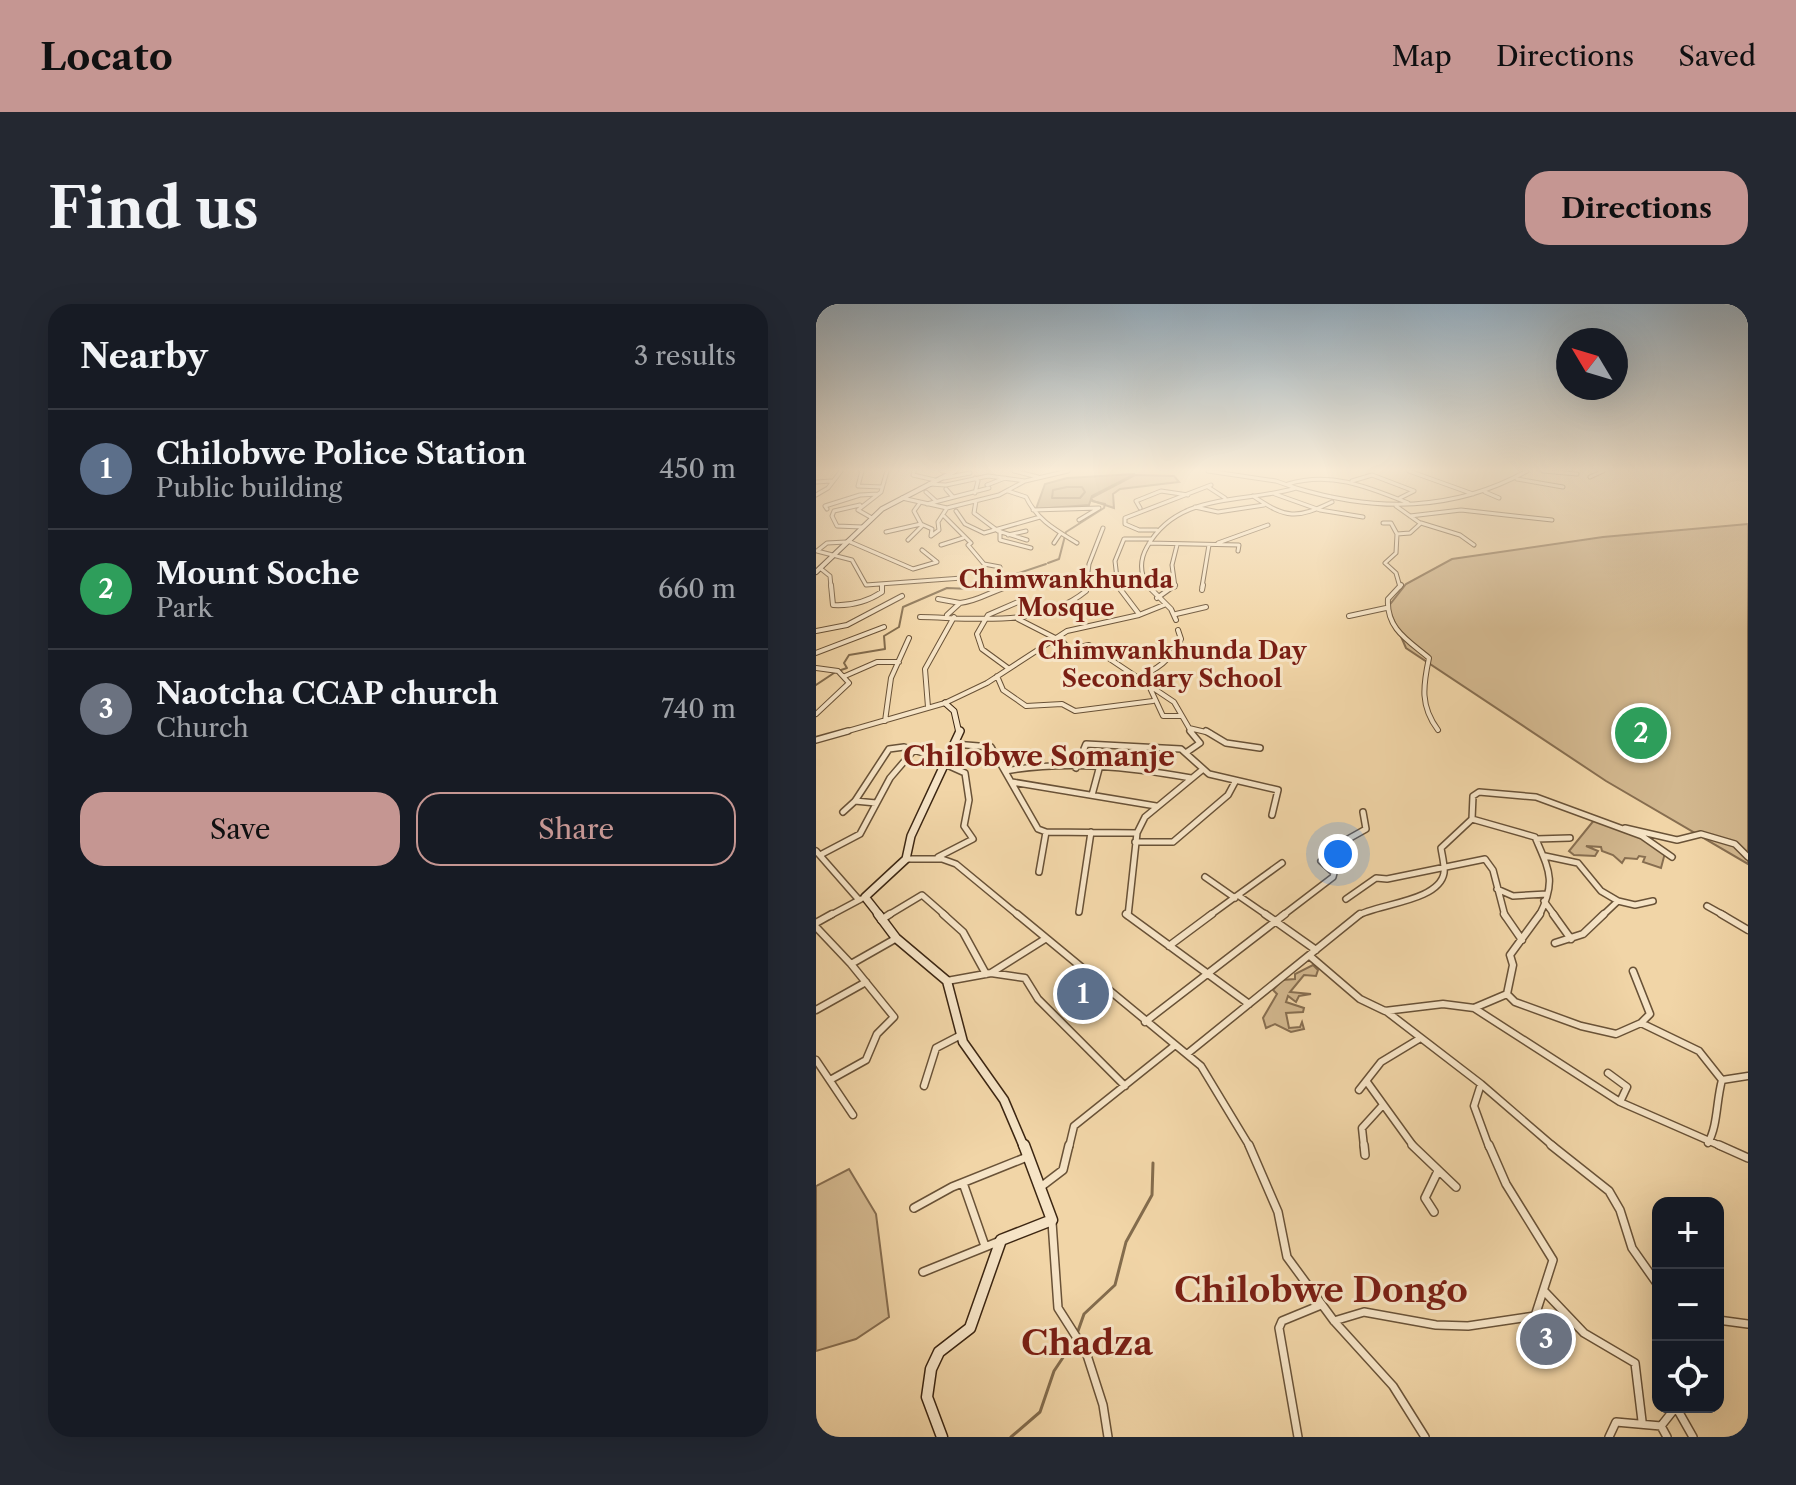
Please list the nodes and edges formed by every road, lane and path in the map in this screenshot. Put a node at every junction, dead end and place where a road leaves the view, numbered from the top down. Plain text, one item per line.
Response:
1 (836, 524) edge
2 (865, 524) edge
3 (941, 524) edge
4 (951, 524) edge
5 (965, 524) edge
6 (989, 524) edge
7 (1016, 524) edge
8 (1048, 524) edge
9 (1125, 524) edge
10 (1168, 524) edge
11 (1262, 524) edge
12 (1391, 524) edge
13 (1420, 524) edge
14 (1424, 524) edge
15 (922, 525) junction
16 (862, 527) junction
17 (929, 527) junction
18 (1103, 528) dead end
19 (998, 529) junction
20 (1158, 530) junction
21 (940, 531) junction
22 (1026, 531) dead end
23 (886, 532) dead end
24 (1060, 534) junction
25 (1397, 534) junction
26 (1007, 536) junction
27 (963, 538) junction
28 (908, 540) dead end
29 (1027, 540) dead end
30 (1150, 541) junction
31 (847, 542) junction
32 (1054, 543) dead end
33 (1077, 543) dead end
34 (1217, 543) junction
35 (941, 545) dead end
36 (1177, 545) junction
37 (1209, 545) junction
38 (1474, 545) dead end
39 (1031, 548) dead end
40 (922, 550) dead end
41 (1238, 551) dead end
42 (836, 553) junction
43 (818, 569) edge
44 (962, 578) dead end
45 (988, 583) dead end
46 (882, 584) junction
47 (1085, 585) junction
48 (1202, 590) dead end
49 (902, 596) dead end
50 (1157, 598) junction
51 (938, 599) dead end
52 (1025, 599) dead end
53 (858, 603) junction
54 (960, 603) junction
55 (1164, 605) junction
56 (1206, 607) dead end
57 (1386, 608) junction
58 (871, 613) junction
59 (1139, 615) junction
60 (946, 616) junction
61 (955, 616) junction
62 (1349, 616) dead end
63 (920, 617) dead end
64 (985, 619) junction
65 (1018, 619) junction
66 (884, 627) dead end
67 (1178, 630) dead end
68 (816, 631) edge
69 (909, 638) dead end
70 (1055, 638) junction
71 (816, 653) edge
72 (899, 662) junction
73 (816, 668) edge
74 (1008, 668) junction
75 (845, 676) junction
76 (997, 676) junction
77 (1135, 678) junction
78 (1150, 688) junction
79 (1153, 701) junction
80 (945, 703) junction
81 (928, 707) junction
82 (816, 714) edge
83 (1181, 716) junction
84 (885, 721) junction
85 (1188, 728) junction
86 (1438, 730) dead end
87 (816, 740) edge
88 (954, 744) junction
89 (1260, 748) dead end
90 (914, 750) junction
91 (1187, 752) junction
92 (946, 762) junction
93 (1076, 768) junction
94 (1099, 769) junction
95 (1202, 770) junction
96 (1005, 771) junction
97 (1192, 778) junction
98 (1012, 782) junction
99 (1235, 782) junction
100 (1092, 795) junction
101 (855, 801) junction
102 (877, 803) junction
103 (1157, 806) junction
104 (843, 812) dead end
105 (1363, 812) dead end
106 (1272, 815) dead end
107 (1472, 819) junction
108 (1620, 828) junction
109 (1046, 832) junction
110 (1091, 832) junction
111 (1137, 833) junction
112 (1570, 838) dead end
113 (1536, 839) junction
114 (1135, 842) junction
115 (819, 853) edge
116 (1544, 856) junction
117 (1672, 857) dead end
118 (1748, 857) edge
119 (906, 859) junction
120 (934, 859) junction
121 (1282, 863) dead end
122 (1443, 867) junction
123 (1039, 872) dead end
124 (1205, 877) dead end
125 (1496, 888) junction
126 (1547, 894) junction
127 (1237, 897) junction
128 (862, 899) junction
129 (1346, 899) dead end
130 (1544, 901) junction
131 (1618, 901) junction
132 (1653, 901) dead end
133 (1707, 906) dead end
134 (1079, 912) dead end
135 (880, 920) junction
136 (1277, 922) junction
137 (816, 925) edge
138 (1748, 930) edge
139 (896, 938) junction
140 (1045, 939) junction
141 (1571, 939) junction
142 (1522, 940) junction
143 (1555, 943) dead end
144 (1169, 946) junction
145 (1317, 950) junction
146 (1311, 957) junction
147 (851, 964) junction
148 (1633, 971) dead end
149 (1206, 973) junction
150 (988, 974) junction
151 (947, 981) junction
152 (866, 982) junction
153 (1507, 994) junction
154 (1249, 1004) junction
155 (1474, 1008) junction
156 (816, 1010) edge
157 (1385, 1011) junction
158 (1144, 1023) junction
159 (1641, 1023) junction
160 (961, 1035) junction
161 (1419, 1039) junction
162 (1174, 1046) junction
163 (1187, 1054) junction
164 (816, 1060) edge
165 (1608, 1073) dead end
166 (1748, 1076) edge
167 (830, 1080) junction
168 (1722, 1080) junction
169 (1367, 1082) junction
170 (1481, 1084) junction
171 (924, 1086) dead end
172 (1125, 1086) junction
173 (1359, 1090) dead end
174 (1620, 1102) junction
175 (1382, 1106) junction
176 (853, 1115) dead end
177 (1708, 1143) junction
178 (1365, 1155) dead end
179 (1027, 1157) junction
180 (1748, 1158) edge
181 (1438, 1171) junction
182 (963, 1183) junction
183 (1042, 1186) junction
184 (1456, 1187) dead end
185 (914, 1208) dead end
186 (1434, 1212) dead end
187 (1052, 1220) junction
188 (1001, 1240) junction
189 (985, 1246) junction
190 (923, 1272) dead end
191 (1652, 1276) edge
192 (1544, 1292) junction
193 (1321, 1305) junction
194 (1334, 1321) junction
195 (1724, 1321) edge
196 (1748, 1324) edge
197 (1671, 1413) edge
198 (1679, 1413) edge
199 (1642, 1421) junction
200 (1661, 1426) junction
201 (942, 1437) edge
202 (1108, 1437) edge
203 (1298, 1437) edge
204 (1425, 1437) edge
205 (1609, 1437) edge
206 (1667, 1437) edge
207 (1693, 1437) edge

1 - 16 street
2 - 16 street
3 - 21 street
4 - 27 street
5 - 19 street
6 - 19 street
7 - 19 street
8 - 24 street
9 - 20 street
10 - 20 street
11 - 34 street
12 - 25 street
13 - 25 street
14 - 38 street
15 - 17 street
15 - 23 street
15 - 28 street
16 - 31 street
17 - 21 street
17 - 21 street
18 - 47 street
19 - 26 street
19 - 39 street
20 - 30 street
22 - 26 street
24 - 32 street
24 - 33 street
25 - 57 street
26 - 29 street
27 - 35 street
27 - 45 street
30 - 36 street
30 - 50 street
30 - 59 street
31 - 40 street
31 - 42 street
31 - 42 street
34 - 37 street
34 - 41 street
36 - 37 street
36 - 50 street
37 - 48 street
42 - 43 street
42 - 46 street
43 - 53 street
44 - 46 street
46 - 53 street
47 - 54 street
47 - 65 street
49 - 58 street
50 - 55 street
51 - 54 street
52 - 64 street
53 - 58 street
54 - 60 street
55 - 56 street
55 - 59 street
57 - 62 street
57 - 86 street
58 - 68 street
59 - 70 street
60 - 61 street
60 - 63 street
61 - 64 street
61 - 81 street
64 - 65 street
64 - 74 street
65 - 70 street
66 - 71 street
67 - 77 street
69 - 72 street
70 - 74 street
70 - 77 street
72 - 75 street
72 - 84 street
73 - 75 street
74 - 76 street
75 - 82 street
76 - 79 street
76 - 80 street
77 - 78 street
78 - 79 street
78 - 83 street
79 - 83 street
80 - 81 street
80 - 88 street
81 - 84 street
83 - 85 street
84 - 87 street
85 - 89 street
85 - 91 street
88 - 92 street
88 - 96 street
90 - 92 street
90 - 101 street
90 - 102 street
91 - 93 street
91 - 95 street
92 - 119 street
92 - 120 street
93 - 94 street
93 - 96 street
94 - 97 street
94 - 100 street
95 - 97 street
95 - 99 street
96 - 98 street
97 - 103 street
98 - 100 street
98 - 109 street
99 - 106 street
99 - 114 street
100 - 103 street
101 - 102 street
101 - 104 street
102 - 115 street
103 - 111 street
105 - 136 street
107 - 108 street
107 - 113 street
107 - 122 street
108 - 117 street
108 - 118 street
109 - 110 street
109 - 123 street
110 - 111 street
110 - 134 street
111 - 114 street
112 - 113 street
113 - 116 street
114 - 144 street
115 - 128 street
116 - 126 street
116 - 131 street
119 - 120 street
119 - 128 street
120 - 140 street
121 - 127 street
122 - 125 street
122 - 129 street
122 - 145 street
124 - 127 street
125 - 126 street
125 - 142 street
126 - 130 street
127 - 136 street
127 - 144 street
128 - 135 street
128 - 137 street
130 - 141 street
130 - 142 street
131 - 132 street
131 - 141 street
133 - 138 street
135 - 139 street
135 - 150 street
136 - 145 street
136 - 149 street
137 - 147 street
139 - 147 street
139 - 151 street
140 - 150 street
140 - 158 street
141 - 143 street
142 - 153 street
144 - 149 street
145 - 146 street
146 - 154 street
146 - 157 street
147 - 152 street
148 - 159 street
149 - 154 street
149 - 158 street
150 - 151 street
150 - 172 street
151 - 160 street
152 - 156 street
152 - 167 street
153 - 155 street
153 - 159 street
154 - 163 street
155 - 157 street
155 - 174 street
157 - 161 street
158 - 162 street
159 - 168 street
160 - 171 street
160 - 179 street
161 - 169 street
161 - 170 street
162 - 163 street
162 - 172 street
163 - 193 street
164 - 167 street
165 - 174 street
166 - 168 street
167 - 176 street
168 - 177 street
169 - 173 street
169 - 175 street
170 - 191 street
170 - 192 street
172 - 183 street
174 - 177 street
175 - 178 street
175 - 181 street
177 - 180 street
179 - 182 street
179 - 183 street
181 - 184 street
181 - 186 street
182 - 185 street
182 - 189 street
183 - 187 street
187 - 188 street
187 - 202 street
188 - 189 street
188 - 201 street
189 - 190 street
192 - 194 street
192 - 199 street
193 - 194 street
193 - 203 street
194 - 204 street
195 - 196 street
197 - 200 street
198 - 207 street
199 - 200 street
199 - 205 street
200 - 206 street

